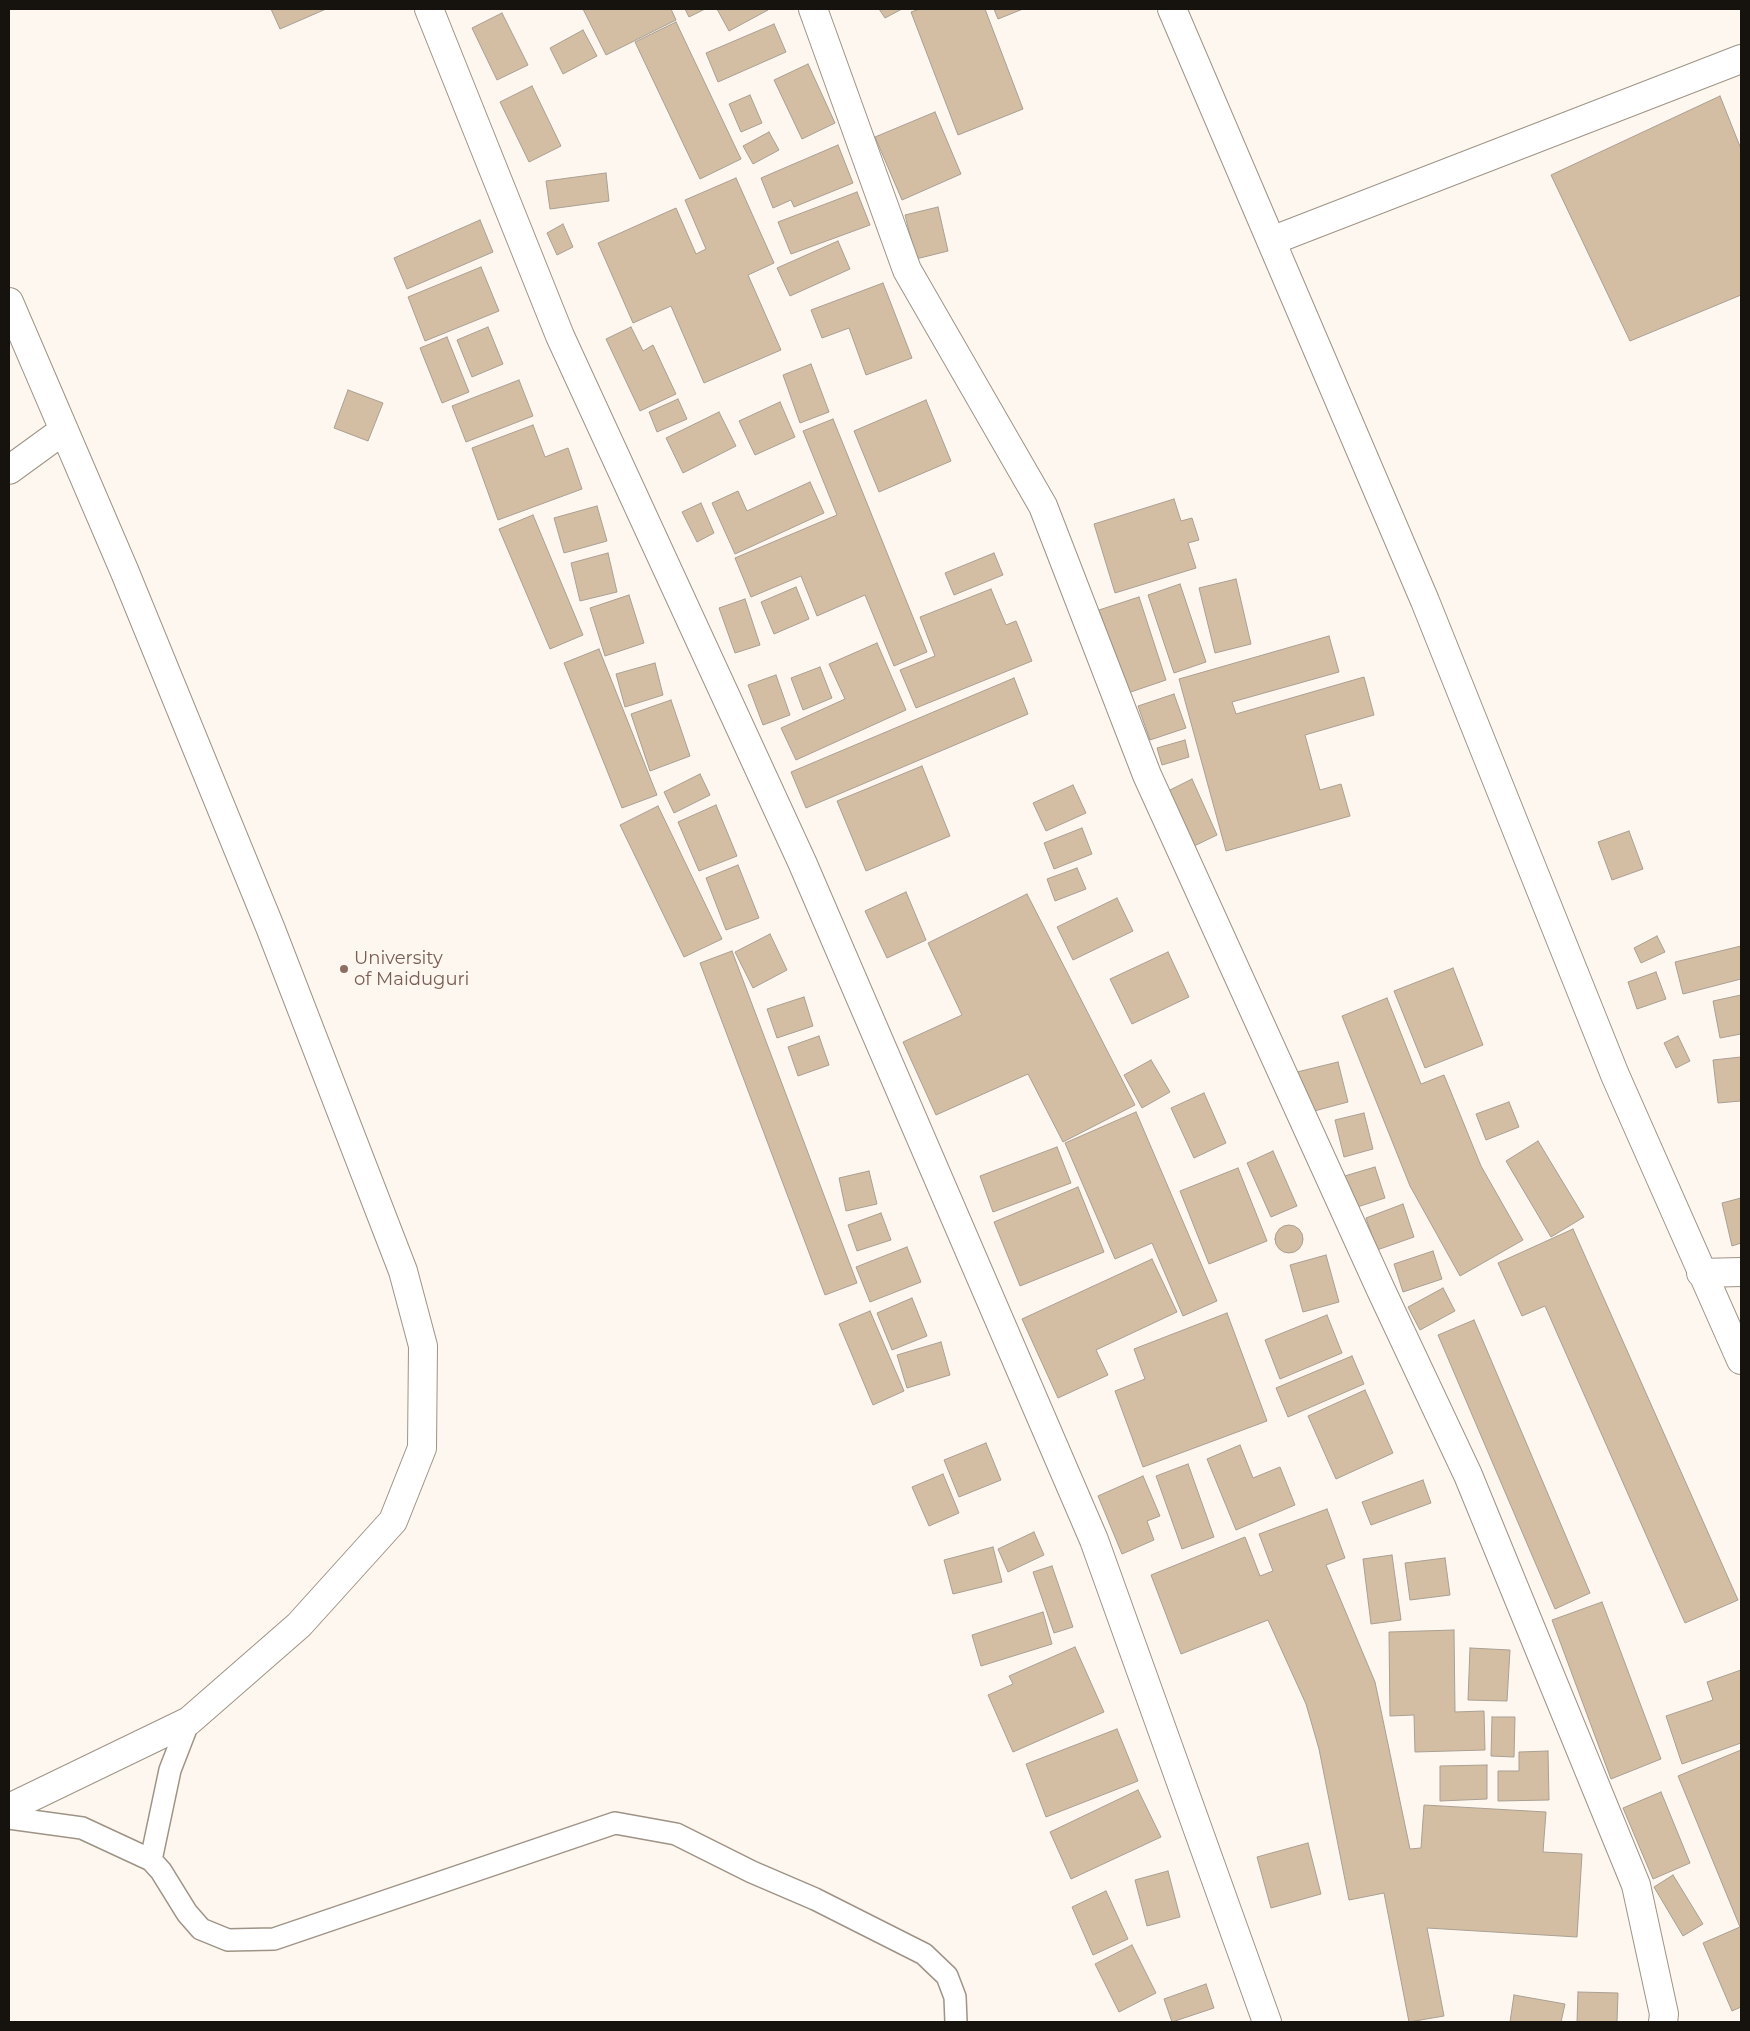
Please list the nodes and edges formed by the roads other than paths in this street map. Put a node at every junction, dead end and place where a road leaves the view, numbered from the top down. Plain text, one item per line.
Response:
1 (430, 9) edge
2 (813, 9) edge
3 (1172, 9) edge
4 (1741, 59) edge
5 (1271, 240) junction
6 (9, 302) edge
7 (64, 430) junction
8 (9, 470) edge
9 (1741, 1272) edge
10 (1701, 1273) junction
11 (1741, 1360) edge
12 (189, 1721) junction
13 (9, 1808) edge
14 (9, 1818) edge
15 (150, 1860) junction
16 (956, 2022) edge
17 (1267, 2022) edge
18 (1663, 2022) edge

1 - 17 street
2 - 18 street
3 - 5 street
4 - 5 street
5 - 10 street
6 - 7 street
7 - 8 street
7 - 12 street
9 - 10 street
10 - 11 street
12 - 13 street
12 - 15 lane
14 - 15 lane
15 - 16 lane

